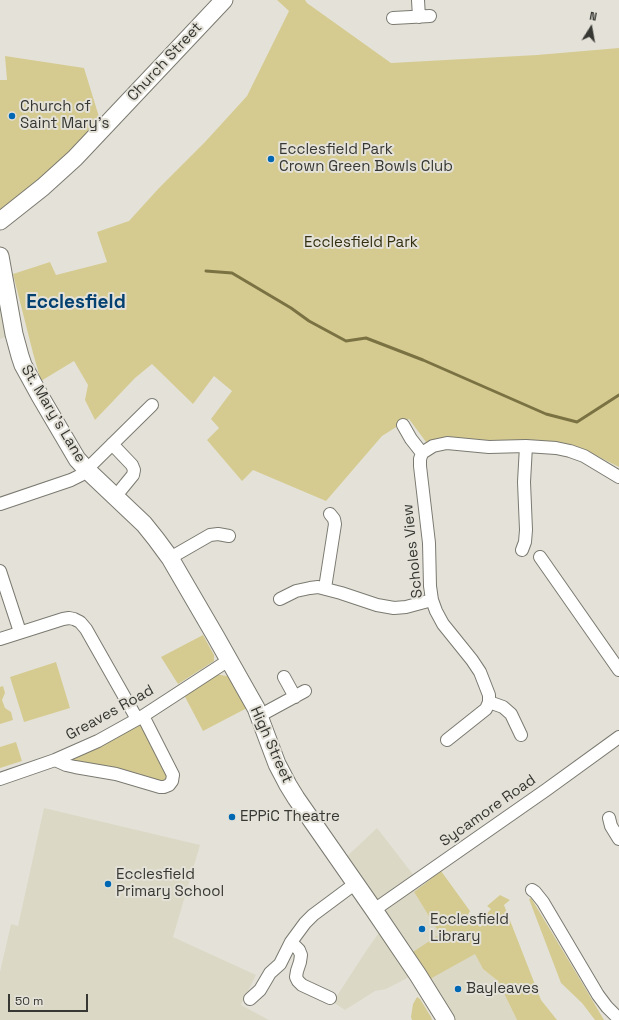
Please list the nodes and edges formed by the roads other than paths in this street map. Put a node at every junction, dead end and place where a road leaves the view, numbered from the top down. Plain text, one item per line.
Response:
1 (224, 0) edge
2 (418, 0) edge
3 (393, 18) dead end
4 (0, 221) edge
5 (0, 256) edge
6 (152, 405) dead end
7 (403, 425) dead end
8 (112, 444) junction
9 (526, 446) junction
10 (422, 453) junction
11 (90, 473) junction
12 (619, 477) edge
13 (116, 497) junction
14 (0, 504) edge
15 (330, 514) dead end
16 (228, 536) dead end
17 (522, 550) dead end
18 (540, 557) dead end
19 (170, 558) junction
20 (0, 571) edge
21 (325, 588) junction
22 (280, 599) dead end
23 (432, 600) junction
24 (20, 632) junction
25 (0, 638) edge
26 (229, 660) junction
27 (619, 670) edge
28 (284, 677) dead end
29 (489, 702) junction
30 (259, 716) junction
31 (140, 718) junction
32 (521, 735) dead end
33 (619, 737) edge
34 (446, 740) dead end
35 (55, 760) junction
36 (0, 779) edge
37 (609, 818) dead end
38 (619, 839) edge
39 (356, 883) junction
40 (532, 890) dead end
41 (374, 910) junction
42 (291, 942) junction
43 (330, 998) dead end
44 (250, 999) dead end
45 (619, 1018) edge
46 (446, 1020) edge

1 - 4 street, Church Street
2 - 3 street
5 - 11 street, St. Mary's Lane
6 - 8 street
7 - 10 street
8 - 11 street
8 - 13 street
9 - 10 street
9 - 12 street
9 - 17 street
10 - 23 street, Scholes View
11 - 13 street, High Street
11 - 14 street
13 - 19 street, High Street
15 - 21 street
16 - 19 street
18 - 27 street
19 - 26 street, High Street
20 - 24 street
21 - 22 street
21 - 23 street
23 - 29 street, Scholes View
24 - 25 street
24 - 31 street
26 - 30 street, High Street
26 - 31 street, Greaves Road
28 - 30 street
29 - 32 street
29 - 34 street
30 - 39 street, High Street
31 - 35 street, Greaves Road
31 - 35 street
33 - 41 street, Sycamore Road
35 - 36 street, Greaves Road
37 - 38 street
39 - 41 street, High Street
39 - 42 street
40 - 45 street
41 - 46 street, High Street
42 - 43 street
42 - 44 street

